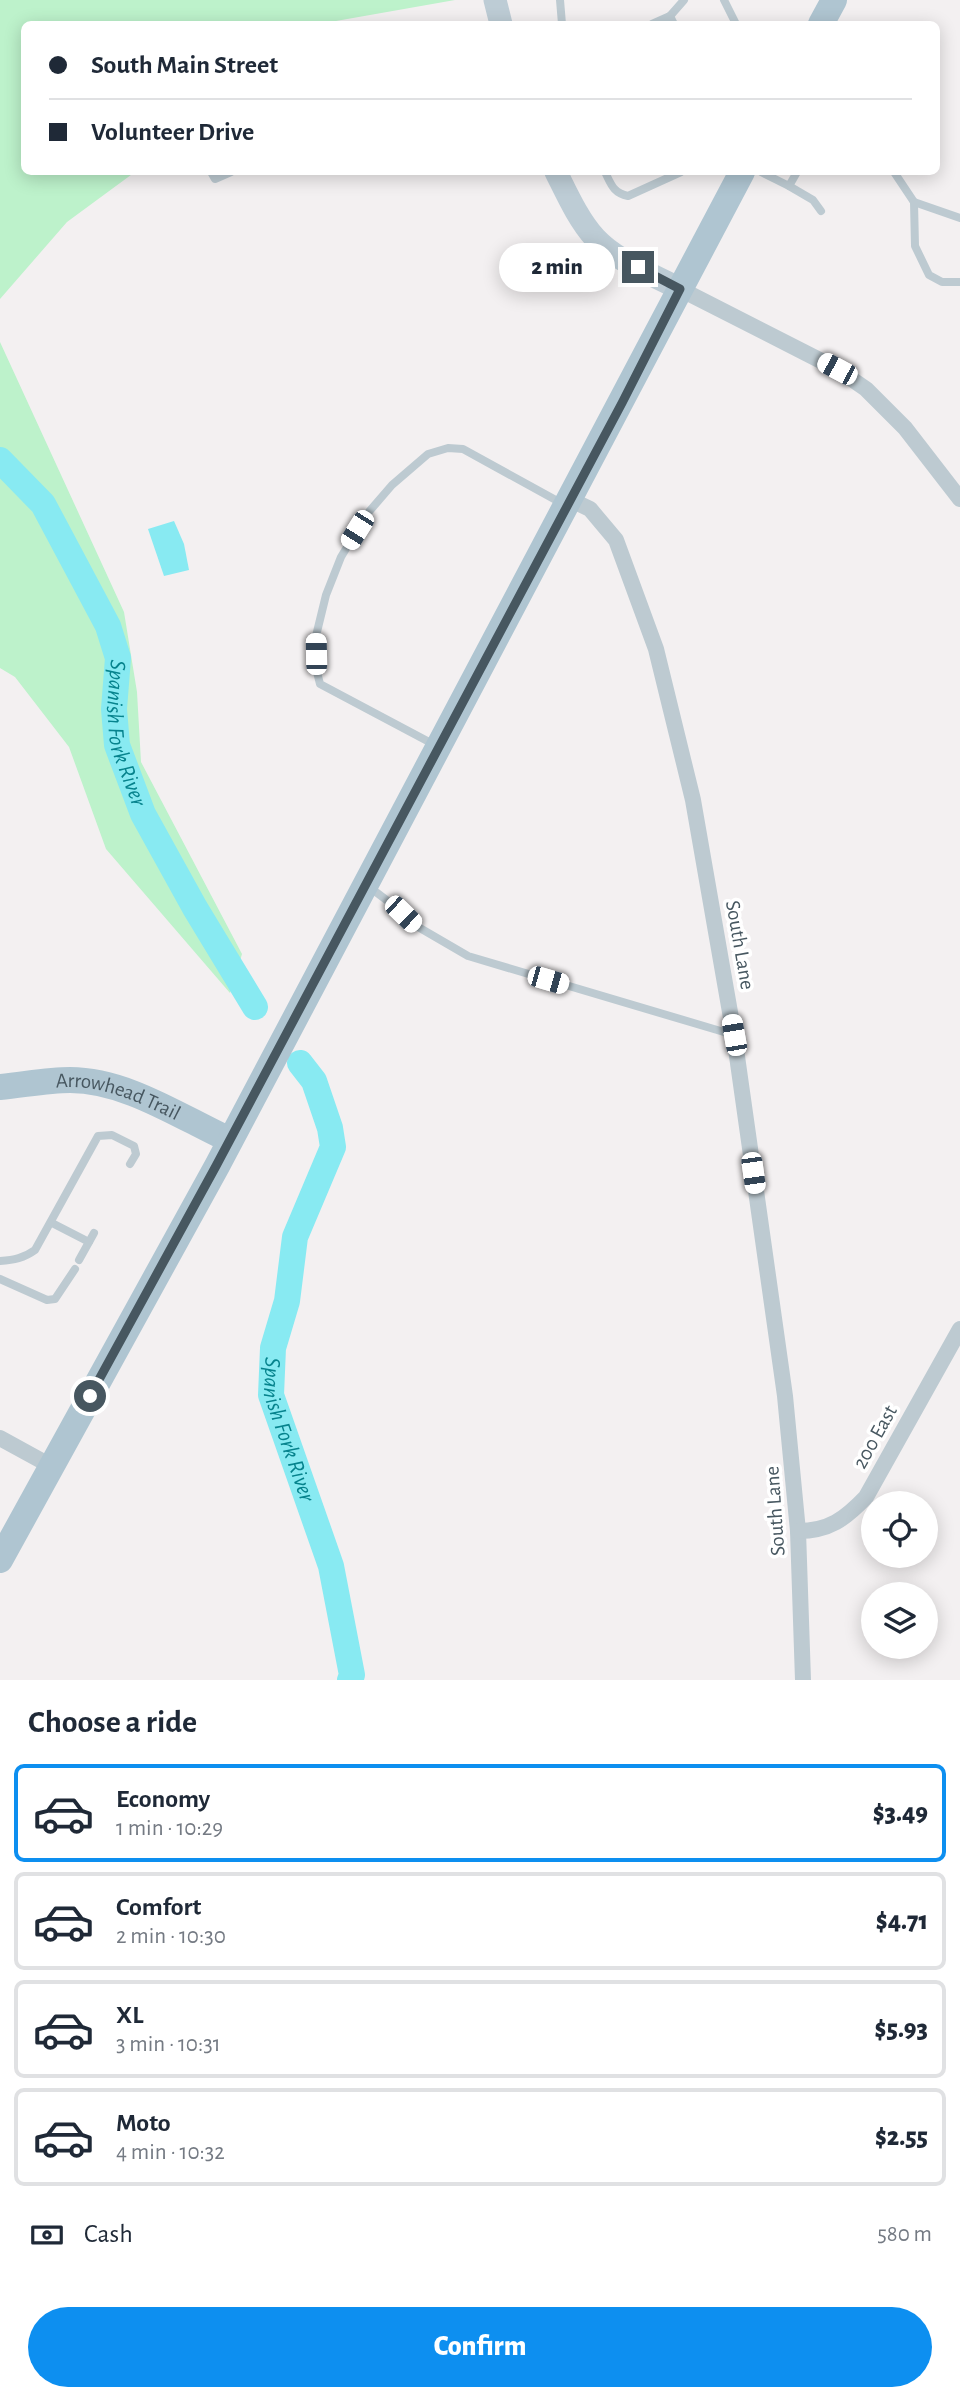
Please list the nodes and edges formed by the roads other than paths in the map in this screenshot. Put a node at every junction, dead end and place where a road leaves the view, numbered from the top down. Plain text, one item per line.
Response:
1 (495, 0) edge
2 (560, 0) edge
3 (684, 0) edge
4 (724, 0) edge
5 (834, 0) edge
6 (672, 20) edge
7 (500, 21) edge
8 (562, 21) edge
9 (734, 21) edge
10 (823, 21) edge
11 (557, 175) edge
12 (606, 175) edge
13 (674, 175) edge
14 (740, 175) edge
15 (767, 175) edge
16 (795, 175) edge
17 (896, 175) edge
18 (789, 186) junction
19 (914, 202) junction
20 (821, 211) dead end
21 (960, 218) edge
22 (960, 282) edge
23 (680, 289) junction
24 (960, 499) edge
25 (568, 502) junction
26 (439, 747) junction
27 (366, 884) junction
28 (734, 1035) junction
29 (0, 1087) edge
30 (230, 1140) junction
31 (130, 1164) dead end
32 (52, 1223) junction
33 (94, 1233) dead end
34 (89, 1242) junction
35 (79, 1260) dead end
36 (0, 1261) edge
37 (75, 1269) dead end
38 (0, 1279) edge
39 (960, 1329) edge
40 (0, 1438) edge
41 (51, 1466) junction
42 (798, 1531) junction
43 (0, 1560) edge
44 (803, 1680) edge

1 - 7 street
2 - 8 lane
3 - 6 lane
4 - 9 lane
5 - 10 main road
11 - 23 street
12 - 13 lane
14 - 23 main road
15 - 18 lane
16 - 18 lane
17 - 19 lane
18 - 20 lane
19 - 21 lane
19 - 22 lane
23 - 24 street
23 - 25 main road
25 - 26 main road
25 - 26 lane
25 - 28 street, South Lane
26 - 27 main road
27 - 28 lane
27 - 30 main road
28 - 42 street, South Lane
29 - 30 main road, Arrowhead Trail
30 - 41 main road
31 - 32 lane
32 - 34 lane
32 - 36 lane
33 - 34 lane
34 - 35 lane
37 - 38 lane
39 - 42 street, 200 East
40 - 41 street
41 - 43 main road
42 - 44 street, South Lane

